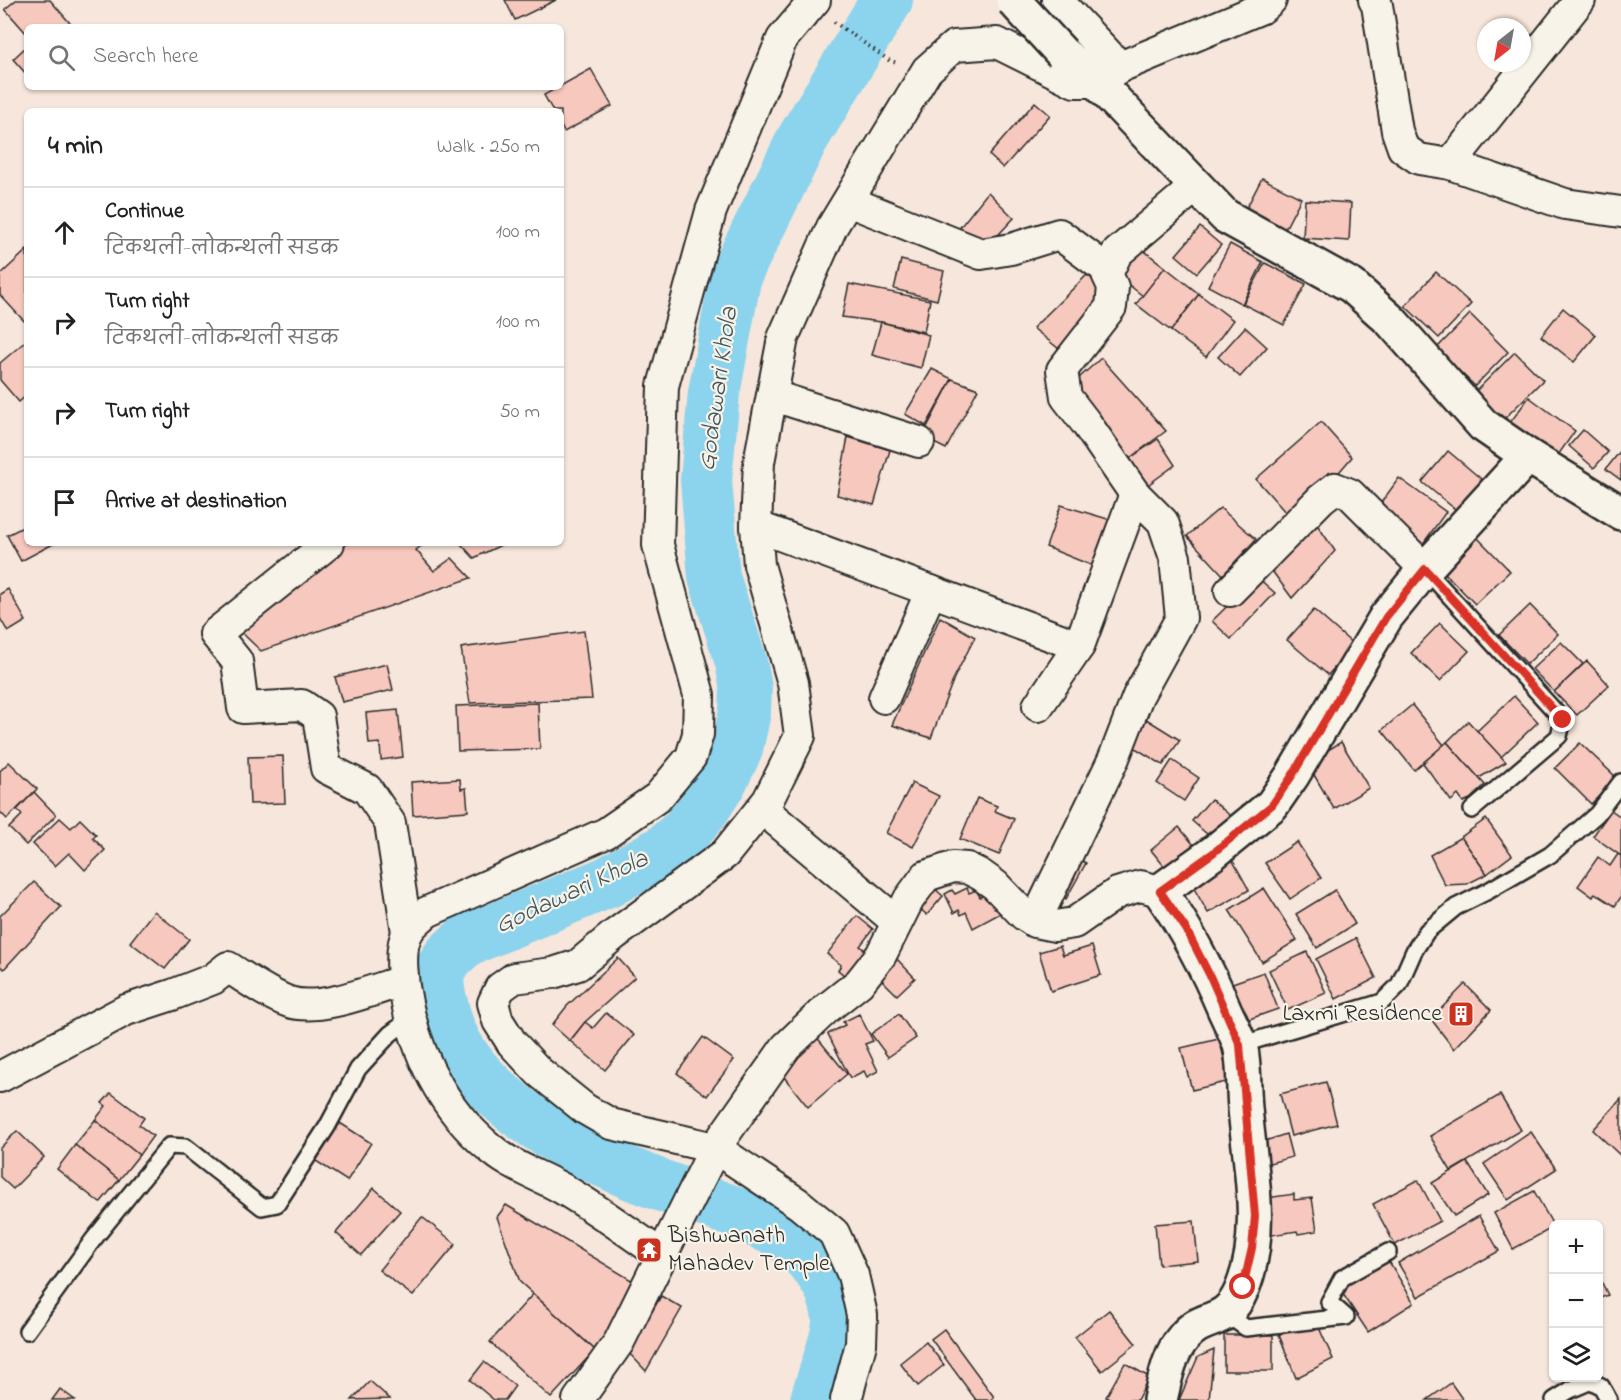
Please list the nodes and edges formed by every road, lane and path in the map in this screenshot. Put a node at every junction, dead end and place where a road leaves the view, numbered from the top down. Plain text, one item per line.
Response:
1 (1013, 0) edge
2 (1046, 0) edge
3 (1057, 0) edge
4 (1272, 0) edge
5 (1374, 0) edge
6 (1580, 0) edge
7 (824, 10) edge
8 (997, 43) junction
9 (872, 47) dead end
10 (1108, 75) junction
11 (1450, 164) junction
12 (1196, 186) junction
13 (858, 205) dead end
14 (1621, 212) edge
15 (1098, 263) dead end
16 (777, 397) dead end
17 (919, 442) dead end
18 (1528, 456) junction
19 (1135, 494) junction
20 (1621, 513) edge
21 (756, 526) junction
22 (325, 546) edge
23 (1425, 569) junction
24 (932, 591) junction
25 (1230, 591) dead end
26 (1078, 646) junction
27 (884, 698) dead end
28 (1038, 706) dead end
29 (1621, 782) edge
30 (1472, 810) dead end
31 (772, 817) dead end
32 (1160, 891) junction
33 (897, 922) junction
34 (1035, 922) junction
35 (407, 932) junction
36 (402, 981) junction
37 (410, 1018) junction
38 (1240, 1045) junction
39 (0, 1077) edge
40 (709, 1158) junction
41 (666, 1246) junction
42 (1388, 1252) dead end
43 (1226, 1314) junction
44 (27, 1331) dead end
45 (578, 1400) edge
46 (846, 1400) edge
47 (1160, 1400) edge
48 (1554, 1400) edge
49 (1609, 1400) edge

1 - 10 main road, bridge
2 - 8 street
3 - 10 street
4 - 10 street
5 - 11 street
6 - 11 street
7 - 9 path
7 - 35 street
8 - 10 street
8 - 21 street
10 - 12 main road
11 - 14 street
12 - 18 main road
12 - 19 street
13 - 15 street
16 - 17 street
18 - 20 main road
18 - 23 main road
19 - 26 street
19 - 34 street
21 - 24 street
21 - 40 street
22 - 35 street
23 - 25 street
23 - 30 lane
23 - 32 main road
24 - 26 street
24 - 27 street
26 - 28 street
29 - 38 lane
31 - 33 street
32 - 34 street
32 - 38 main road
33 - 34 street
33 - 40 street
35 - 36 street
36 - 37 street
36 - 39 street
37 - 41 street
37 - 44 lane
38 - 43 main road
40 - 41 street
40 - 46 street
41 - 45 street
42 - 43 lane
43 - 47 main road
48 - 49 lane

